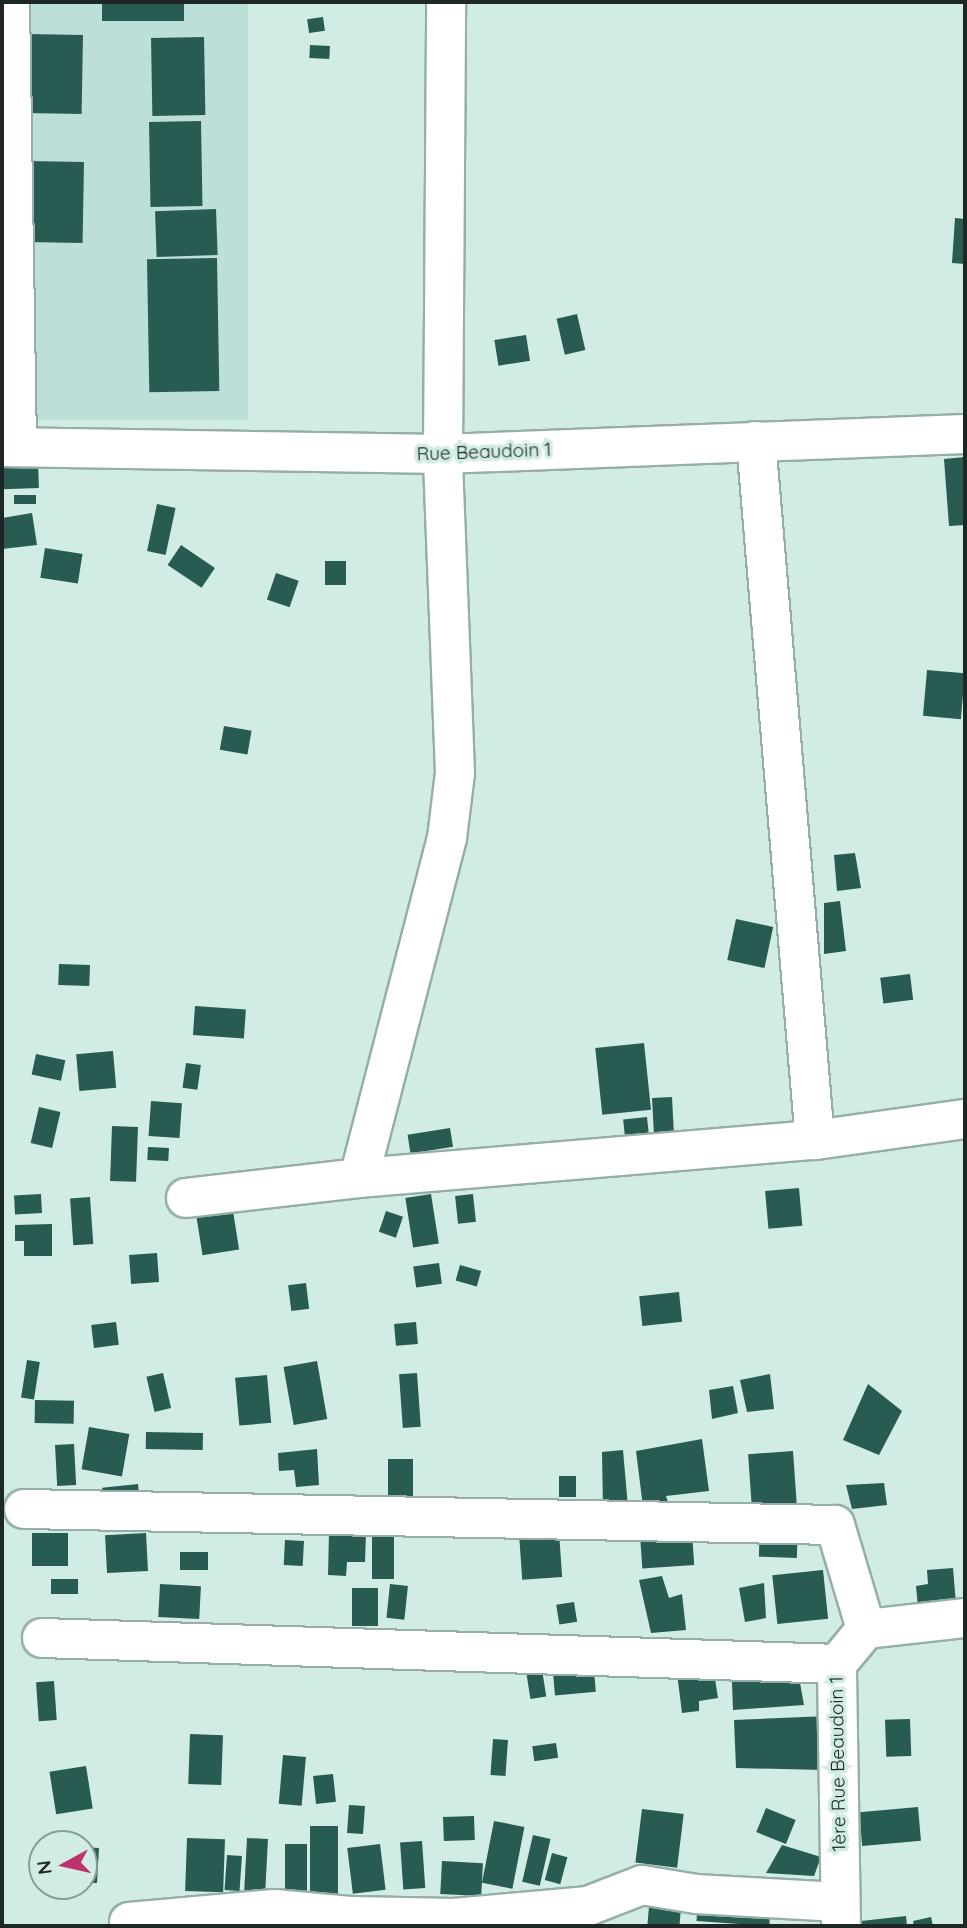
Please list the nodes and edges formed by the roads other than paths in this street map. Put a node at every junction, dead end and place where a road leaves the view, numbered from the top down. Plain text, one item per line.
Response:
1 (10, 2) edge
2 (446, 2) edge
3 (965, 434) edge
4 (756, 441) junction
5 (9, 447) edge
6 (443, 454) junction
7 (965, 1119) edge
8 (814, 1140) junction
9 (359, 1178) junction
10 (186, 1198) dead end
11 (24, 1509) dead end
12 (965, 1618) edge
13 (866, 1629) junction
14 (42, 1638) dead end
15 (837, 1664) junction
16 (840, 1914) edge
17 (129, 1922) dead end

1 - 5 street
2 - 6 street
3 - 4 street, Rue Beaudoin 1
4 - 6 street, Rue Beaudoin 1
4 - 8 street
5 - 6 street, Rue Beaudoin 1
6 - 9 street
7 - 8 street
8 - 9 street
9 - 10 street
11 - 13 street
12 - 13 street
13 - 15 street, 1ère Rue Beaudoin 1
14 - 15 street
15 - 16 street, 1ère Rue Beaudoin 1
16 - 17 street

